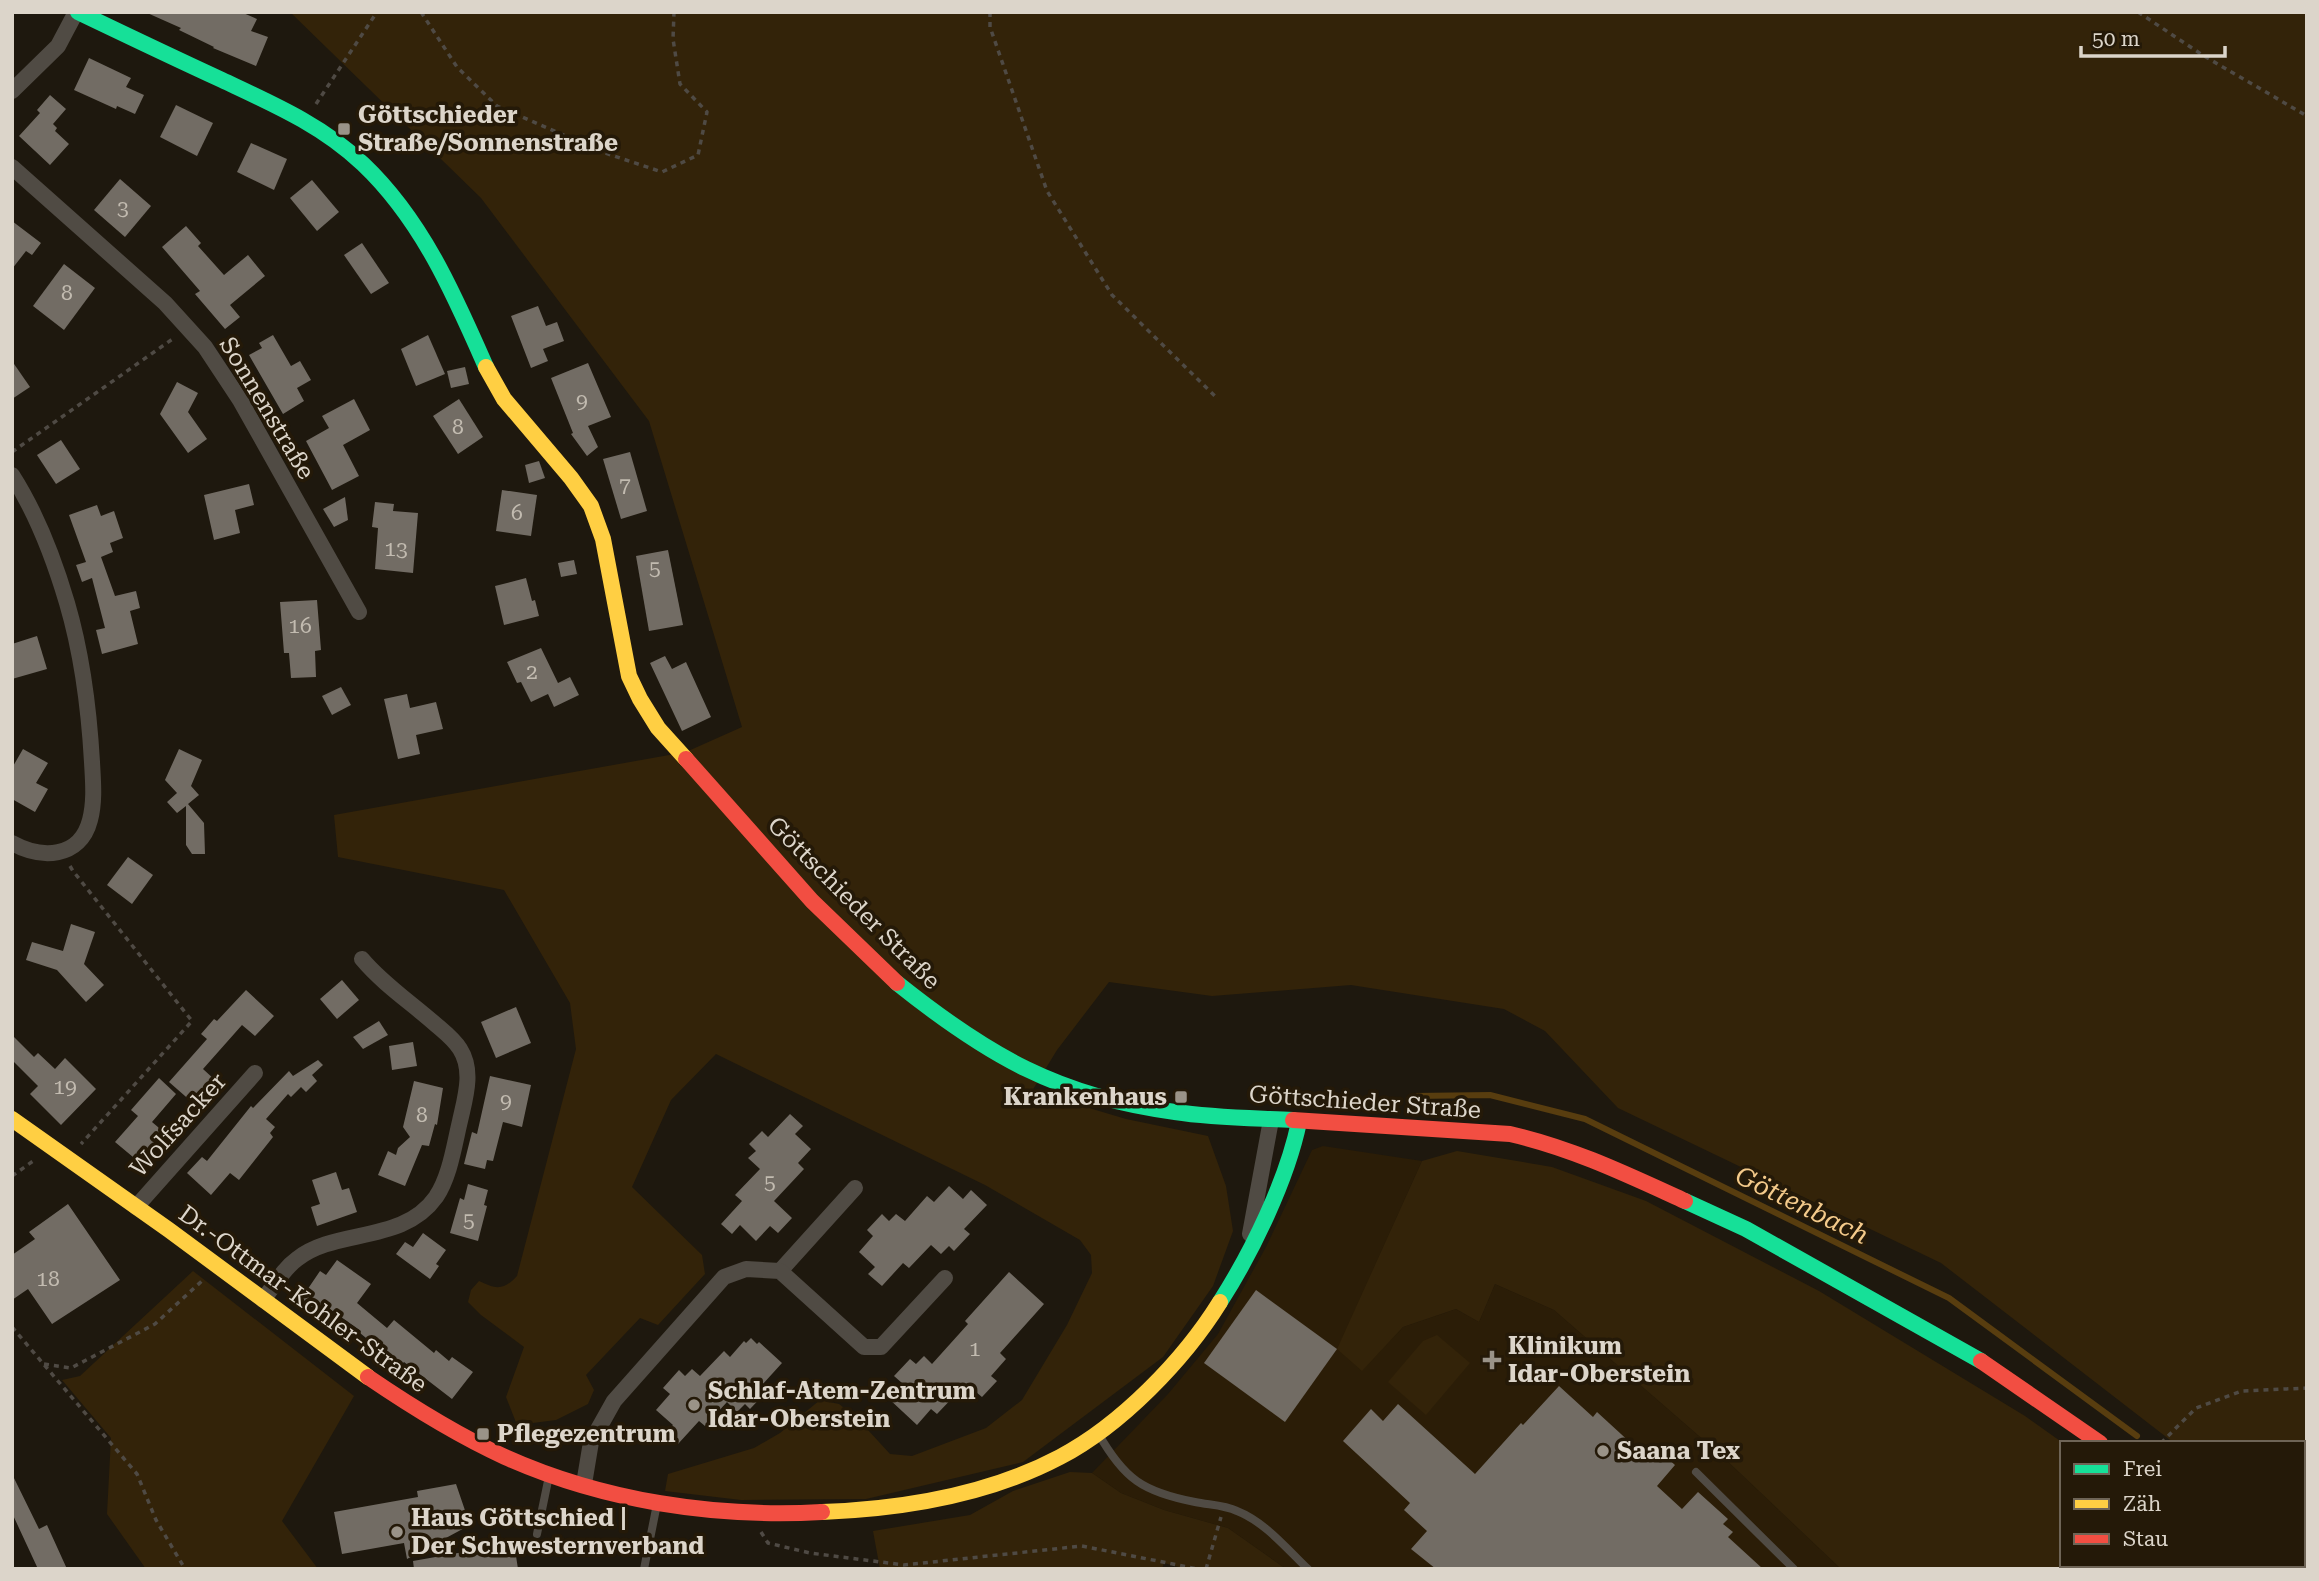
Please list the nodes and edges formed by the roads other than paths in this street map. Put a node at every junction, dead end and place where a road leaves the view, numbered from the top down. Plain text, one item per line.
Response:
1 (77, 12) edge
2 (12, 91) edge
3 (12, 167) edge
4 (12, 475) edge
5 (359, 612) dead end
6 (12, 843) edge
7 (362, 960) dead end
8 (255, 1073) dead end
9 (12, 1119) edge
10 (1271, 1120) junction
11 (1299, 1122) junction
12 (855, 1188) dead end
13 (136, 1207) junction
14 (1247, 1254) junction
15 (780, 1271) junction
16 (945, 1278) dead end
17 (263, 1300) junction
18 (1098, 1433) junction
19 (2097, 1441) edge
20 (1696, 1472) dead end
21 (549, 1474) junction
22 (584, 1484) junction
23 (657, 1502) junction
24 (537, 1534) dead end
25 (644, 1569) edge
26 (1308, 1569) edge
27 (1794, 1569) edge

1 - 2 street
1 - 10 street, Göttschieder Straße
3 - 5 street, Sonnenstraße
4 - 6 street
7 - 17 street
8 - 13 street, Wolfsacker
9 - 13 street, Dr.-Ottmar-Kohler-Straße
10 - 11 street, Göttschieder Straße
10 - 14 street, Dr.-Ottmar-Kohler-Straße
11 - 14 street, Dr.-Ottmar-Kohler-Straße
11 - 19 street, Göttschieder Straße
12 - 15 street
13 - 17 street, Dr.-Ottmar-Kohler-Straße
14 - 18 street, Dr.-Ottmar-Kohler-Straße
15 - 16 street
15 - 22 street
17 - 21 street, Dr.-Ottmar-Kohler-Straße
18 - 23 street, Dr.-Ottmar-Kohler-Straße
18 - 26 lane
20 - 27 lane
21 - 22 street, Dr.-Ottmar-Kohler-Straße
21 - 24 lane
22 - 23 street, Dr.-Ottmar-Kohler-Straße
23 - 25 lane

